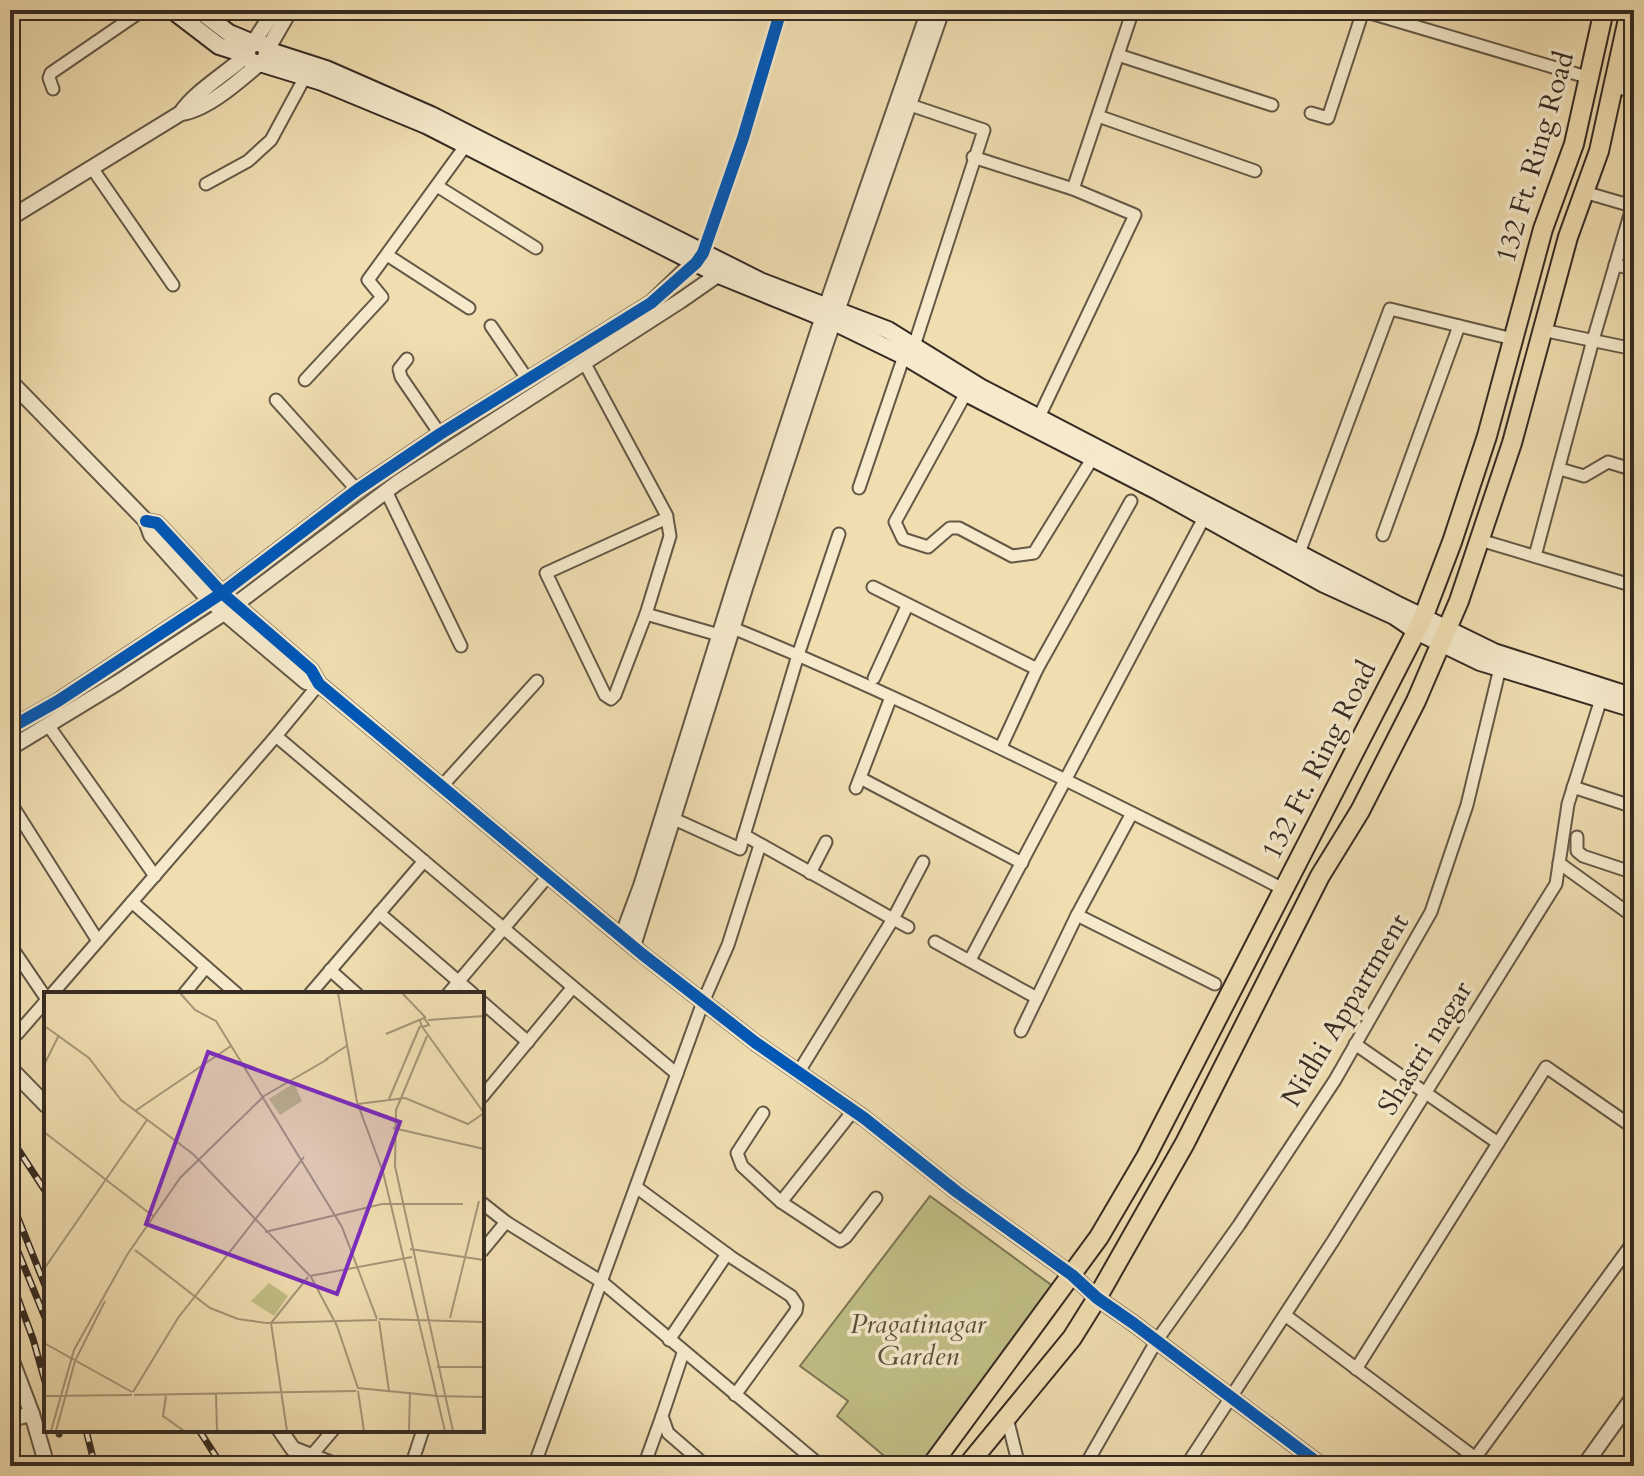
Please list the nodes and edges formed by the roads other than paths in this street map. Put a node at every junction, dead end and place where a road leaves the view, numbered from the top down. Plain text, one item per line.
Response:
1 (143, 10) edge
2 (172, 10) edge
3 (199, 10) edge
4 (275, 10) edge
5 (290, 10) edge
6 (781, 10) edge
7 (929, 10) edge
8 (942, 10) edge
9 (1133, 10) edge
10 (1362, 10) edge
11 (1604, 10) edge
12 (1630, 10) edge
13 (257, 53) junction
14 (1118, 55) junction
15 (305, 77) junction
16 (1590, 78) junction
17 (1616, 84) junction
18 (53, 89) dead end
19 (1634, 92) edge
20 (910, 105) junction
21 (1272, 105) dead end
22 (1311, 113) dead end
23 (1098, 116) junction
24 (466, 145) junction
25 (973, 157) junction
26 (92, 168) junction
27 (1255, 171) dead end
28 (206, 184) dead end
29 (437, 186) junction
30 (1073, 189) junction
31 (1584, 192) junction
32 (1633, 204) edge
33 (10, 218) edge
34 (536, 248) dead end
35 (387, 255) junction
36 (699, 258) junction
37 (1615, 265) junction
38 (1634, 269) edge
39 (724, 270) junction
40 (173, 285) dead end
41 (469, 308) dead end
42 (830, 314) junction
43 (491, 326) dead end
44 (1459, 326) junction
45 (1542, 330) junction
46 (1513, 339) junction
47 (1593, 340) junction
48 (1634, 349) edge
49 (909, 351) junction
50 (407, 359) dead end
51 (584, 362) junction
52 (305, 380) dead end
53 (528, 380) junction
54 (10, 381) edge
55 (966, 393) junction
56 (276, 400) dead end
57 (1039, 417) junction
58 (440, 434) junction
59 (1092, 459) junction
60 (1560, 469) junction
61 (1634, 470) edge
62 (859, 488) dead end
63 (357, 490) junction
64 (386, 491) junction
65 (1131, 501) dead end
66 (1205, 516) junction
67 (667, 518) junction
68 (839, 534) dead end
69 (1383, 535) dead end
70 (1480, 540) junction
71 (1299, 553) junction
72 (1535, 556) junction
73 (1634, 586) edge
74 (873, 587) dead end
75 (216, 597) junction
76 (907, 606) junction
77 (229, 609) junction
78 (646, 614) junction
79 (1420, 624) junction
80 (725, 629) junction
81 (1445, 637) junction
82 (461, 646) dead end
83 (798, 655) junction
84 (1500, 668) junction
85 (1037, 669) junction
86 (874, 678) dead end
87 (537, 681) dead end
88 (319, 684) junction
89 (891, 697) junction
90 (1634, 697) edge
91 (1601, 699) junction
92 (1634, 709) edge
93 (48, 725) junction
94 (10, 728) edge
95 (276, 736) junction
96 (1001, 747) junction
97 (10, 748) edge
98 (1066, 781) junction
99 (442, 786) junction
100 (1573, 787) junction
101 (10, 802) edge
102 (1634, 807) edge
103 (1132, 813) junction
104 (674, 819) junction
105 (744, 835) junction
106 (1577, 837) dead end
107 (826, 842) dead end
108 (760, 845) junction
109 (424, 861) junction
110 (923, 862) dead end
111 (1022, 863) junction
112 (1559, 863) junction
113 (810, 873) junction
114 (1634, 873) edge
115 (549, 875) junction
116 (155, 876) junction
117 (1285, 890) junction
118 (132, 902) junction
119 (379, 913) junction
120 (1077, 915) junction
121 (1634, 917) edge
122 (893, 919) junction
123 (503, 927) junction
124 (908, 927) dead end
125 (98, 941) junction
126 (628, 942) junction
127 (935, 942) dead end
128 (10, 945) edge
129 (970, 960) junction
130 (206, 967) junction
131 (330, 970) junction
132 (458, 982) junction
133 (1215, 984) dead end
134 (573, 987) junction
135 (54, 992) edge
136 (186, 992) edge
137 (235, 992) edge
138 (312, 992) edge
139 (355, 992) edge
140 (450, 992) edge
141 (470, 992) edge
142 (44, 996) edge
143 (1037, 998) junction
144 (44, 1001) edge
145 (703, 1002) junction
146 (484, 1004) edge
147 (1021, 1031) dead end
148 (10, 1042) edge
149 (528, 1042) junction
150 (1355, 1044) junction
151 (10, 1068) edge
152 (798, 1073) junction
153 (677, 1074) junction
154 (484, 1095) edge
155 (1425, 1095) junction
156 (44, 1103) edge
157 (853, 1111) junction
158 (763, 1113) dead end
159 (1634, 1128) edge
160 (1498, 1143) junction
161 (636, 1187) junction
162 (876, 1198) dead end
163 (781, 1202) junction
164 (484, 1205) edge
165 (506, 1222) junction
166 (1633, 1245) edge
167 (484, 1249) edge
168 (727, 1254) junction
169 (1072, 1275) junction
170 (602, 1282) junction
171 (1097, 1298) junction
172 (1285, 1315) junction
173 (669, 1340) junction
174 (1157, 1340) junction
175 (683, 1353) junction
176 (10, 1356) edge
177 (1356, 1369) junction
178 (735, 1395) junction
179 (1634, 1396) edge
180 (1230, 1397) junction
181 (32, 1414) junction
182 (662, 1416) junction
183 (1007, 1418) junction
184 (10, 1419) edge
185 (281, 1432) edge
186 (331, 1432) edge
187 (422, 1432) edge
188 (311, 1456) junction
189 (1475, 1458) junction
190 (47, 1466) edge
191 (337, 1466) edge
192 (411, 1466) edge
193 (534, 1466) edge
194 (644, 1466) edge
195 (706, 1466) edge
196 (821, 1466) edge
197 (931, 1466) edge
198 (967, 1466) edge
199 (1019, 1466) edge
200 (1085, 1466) edge
201 (1186, 1466) edge
202 (1322, 1466) edge
203 (1486, 1466) edge
204 (1584, 1466) edge

1 - 18 street
2 - 13 main road
3 - 13 main road
4 - 13 street
5 - 13 street
6 - 36 street
7 - 42 street
8 - 20 street
9 - 14 street
10 - 16 street
10 - 22 street
11 - 16 main road, 132 Ft. Ring Road
12 - 17 main road, 132 Ft. Ring Road
13 - 15 main road
13 - 26 street
13 - 36 main road
14 - 21 street
14 - 23 street
15 - 24 main road
15 - 28 street
16 - 46 main road, 132 Ft. Ring Road
17 - 19 street
17 - 31 main road, 132 Ft. Ring Road
20 - 25 street
20 - 42 street
23 - 27 street
23 - 30 street
24 - 29 street
24 - 36 main road
25 - 30 street
25 - 49 street
26 - 33 street
26 - 40 street
29 - 34 street
29 - 35 street
30 - 57 street
31 - 32 street
31 - 45 main road, 132 Ft. Ring Road
32 - 37 street
35 - 41 street
35 - 52 street
36 - 39 main road
36 - 53 street
37 - 38 street
37 - 47 street
39 - 42 main road
39 - 51 street
42 - 49 main road
42 - 80 street
43 - 53 street
44 - 46 street
44 - 69 street
44 - 71 street
45 - 47 street
45 - 70 main road, 132 Ft. Ring Road
46 - 79 main road, 132 Ft. Ring Road
47 - 48 street
47 - 60 street
49 - 55 main road
49 - 57 main road
49 - 62 street
50 - 58 street
51 - 64 street
51 - 67 street
53 - 58 street
54 - 75 street
55 - 59 main road
55 - 59 street
56 - 63 street
57 - 71 main road
58 - 63 street
59 - 66 main road
60 - 61 street
60 - 72 street
63 - 75 street
64 - 77 street
64 - 82 street
65 - 85 street
66 - 79 main road
66 - 98 street
67 - 78 street
67 - 78 street
68 - 83 street
70 - 72 street
70 - 81 main road, 132 Ft. Ring Road
71 - 79 main road
72 - 73 street
74 - 76 street
75 - 77 street
75 - 94 street
76 - 85 street
76 - 86 street
77 - 88 street
77 - 93 street
78 - 80 street
79 - 81 main road
79 - 117 main road, 132 Ft. Ring Road
80 - 83 street
80 - 104 street
80 - 126 street
81 - 84 main road
81 - 90 main road
81 - 171 main road, 132 Ft. Ring Road
83 - 89 street
83 - 105 street
84 - 91 main road
84 - 150 street, Nidhi Appartment
85 - 96 street
87 - 99 street
88 - 95 street
88 - 99 street
89 - 96 street
89 - 111 street
91 - 92 main road
91 - 100 street, Shastri nagar
93 - 97 street
93 - 116 street
95 - 109 street
95 - 116 street
96 - 98 street
98 - 103 street
98 - 111 street
99 - 115 street
100 - 102 street
100 - 112 street, Shastri nagar
101 - 125 street
103 - 117 street
103 - 120 street
104 - 105 street
104 - 126 street
105 - 108 street
106 - 114 street
107 - 113 street
108 - 113 street
108 - 145 street
109 - 119 street
109 - 123 street
110 - 122 street
111 - 129 street
112 - 121 street
112 - 155 street, Shastri nagar
113 - 122 street
115 - 123 street
115 - 126 street
116 - 118 street
117 - 169 main road, 132 Ft. Ring Road
118 - 125 street
118 - 130 street
119 - 131 street
119 - 132 street
120 - 133 street
120 - 143 street
122 - 124 street
122 - 152 street
123 - 132 street
123 - 134 street
125 - 135 street
126 - 145 street
127 - 129 street
128 - 142 street
129 - 143 street
130 - 136 street
130 - 137 street
131 - 138 street
131 - 139 street
132 - 140 street
132 - 141 street
134 - 149 street
134 - 153 street
143 - 147 street
144 - 148 street
145 - 152 street
145 - 153 street
146 - 149 street
149 - 154 street
150 - 155 street
150 - 174 street, Nidhi Appartment
151 - 156 street
152 - 157 street
153 - 161 street
155 - 160 street
155 - 172 street, Shastri nagar
157 - 163 street
157 - 169 street
158 - 163 street
159 - 160 street
160 - 177 street
161 - 168 street
161 - 170 street
162 - 163 street
164 - 165 street
165 - 167 street
165 - 170 street
166 - 189 street
168 - 173 street
168 - 178 street
169 - 171 street
169 - 197 main road, 132 Ft. Ring Road
170 - 173 street
170 - 193 street
171 - 174 street
171 - 183 main road, 132 Ft. Ring Road
172 - 177 street
172 - 180 street, Shastri nagar
173 - 175 street
174 - 180 street
174 - 200 street, Nidhi Appartment
175 - 178 street
175 - 182 street
176 - 181 street
177 - 189 street
178 - 196 street
179 - 204 street
180 - 201 street, Shastri nagar
180 - 202 street
181 - 184 street
181 - 190 street
182 - 194 street
182 - 195 street
183 - 198 main road, 132 Ft. Ring Road
183 - 199 street
185 - 188 street
186 - 188 street
187 - 192 street
188 - 191 street
189 - 203 street

